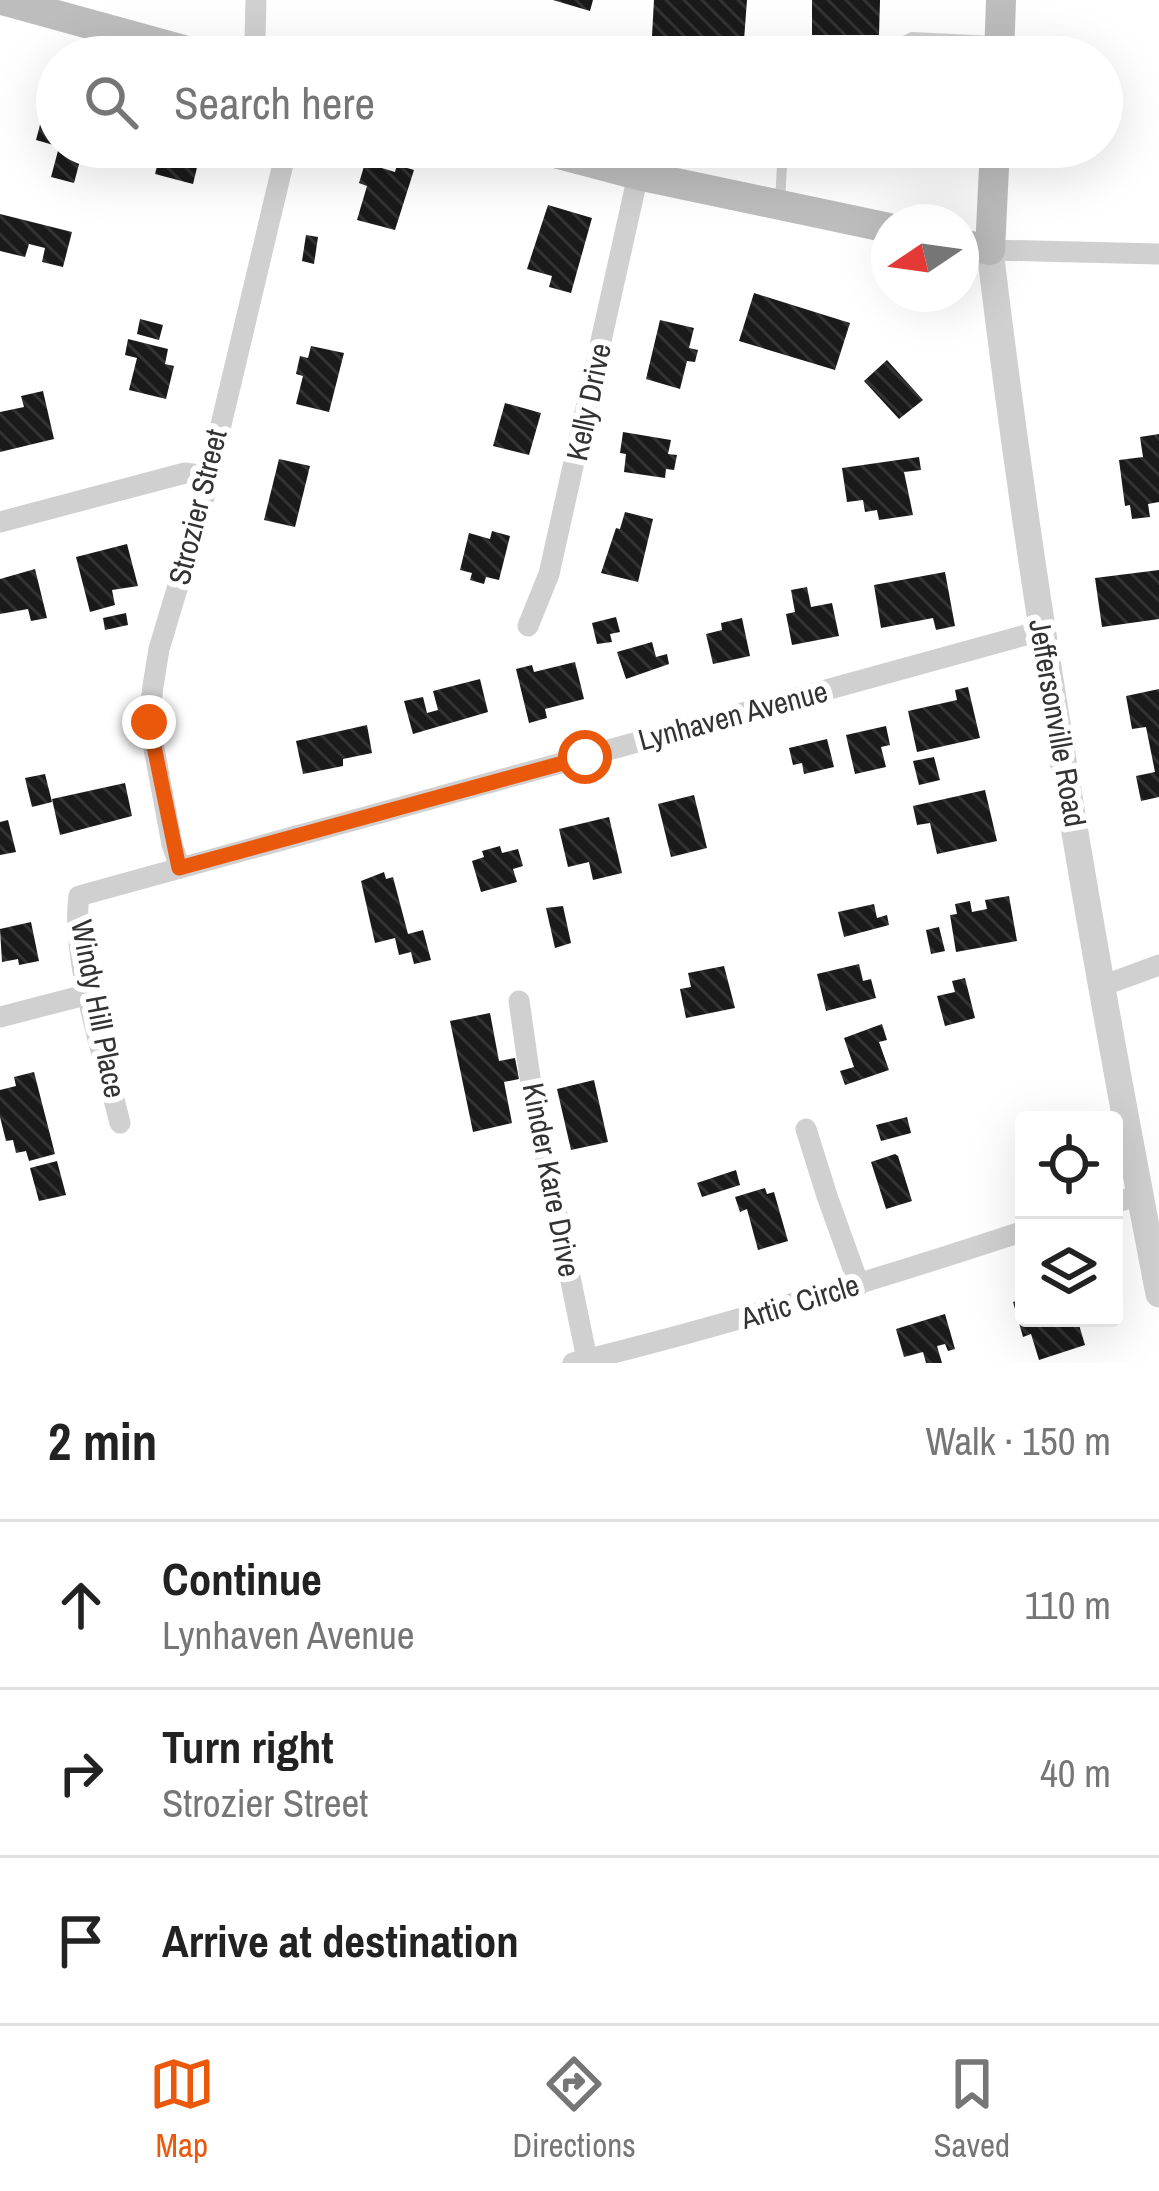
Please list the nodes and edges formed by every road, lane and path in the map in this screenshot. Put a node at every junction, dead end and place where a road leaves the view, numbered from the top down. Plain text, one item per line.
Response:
1 (2, 0) edge
2 (256, 0) edge
3 (1001, 0) edge
4 (76, 10) edge
5 (150, 36) edge
6 (255, 36) edge
7 (1000, 36) edge
8 (282, 168) edge
9 (612, 168) edge
10 (782, 168) edge
11 (990, 168) edge
12 (638, 175) junction
13 (780, 205) junction
14 (871, 224) edge
15 (979, 226) edge
16 (979, 247) edge
17 (1159, 254) edge
18 (979, 267) edge
19 (206, 476) junction
20 (0, 522) edge
21 (528, 626) dead end
22 (1040, 632) junction
23 (179, 868) junction
24 (79, 896) joint
25 (1159, 965) edge
26 (1102, 986) junction
27 (89, 994) junction
28 (519, 1000) dead end
29 (0, 1017) edge
30 (120, 1123) dead end
31 (806, 1129) dead end
32 (1127, 1199) edge
33 (1015, 1234) edge
34 (859, 1285) junction
35 (1159, 1294) edge
36 (580, 1361) edge

1 - 4 main road
2 - 6 street
3 - 7 main road
4 - 5 main road
8 - 19 street, Strozier Street
9 - 12 main road
10 - 13 lane
11 - 15 main road, Jeffersonville Road
12 - 13 main road
12 - 21 street, Kelly Drive
13 - 14 main road
16 - 17 street
18 - 22 street, Jeffersonville Road
19 - 20 street
19 - 23 street, Strozier Street
22 - 23 street, Lynhaven Avenue
22 - 26 street, Jeffersonville Road
23 - 24 street, Lynhaven Avenue
24 - 27 street, Windy Hill Place
25 - 26 street
26 - 32 street, Jeffersonville Road
27 - 29 street
27 - 30 street, Windy Hill Place
28 - 36 street, Kinder Kare Drive
31 - 34 street
32 - 35 street, Jeffersonville Road
33 - 34 street, Artic Circle
34 - 36 street, Artic Circle

